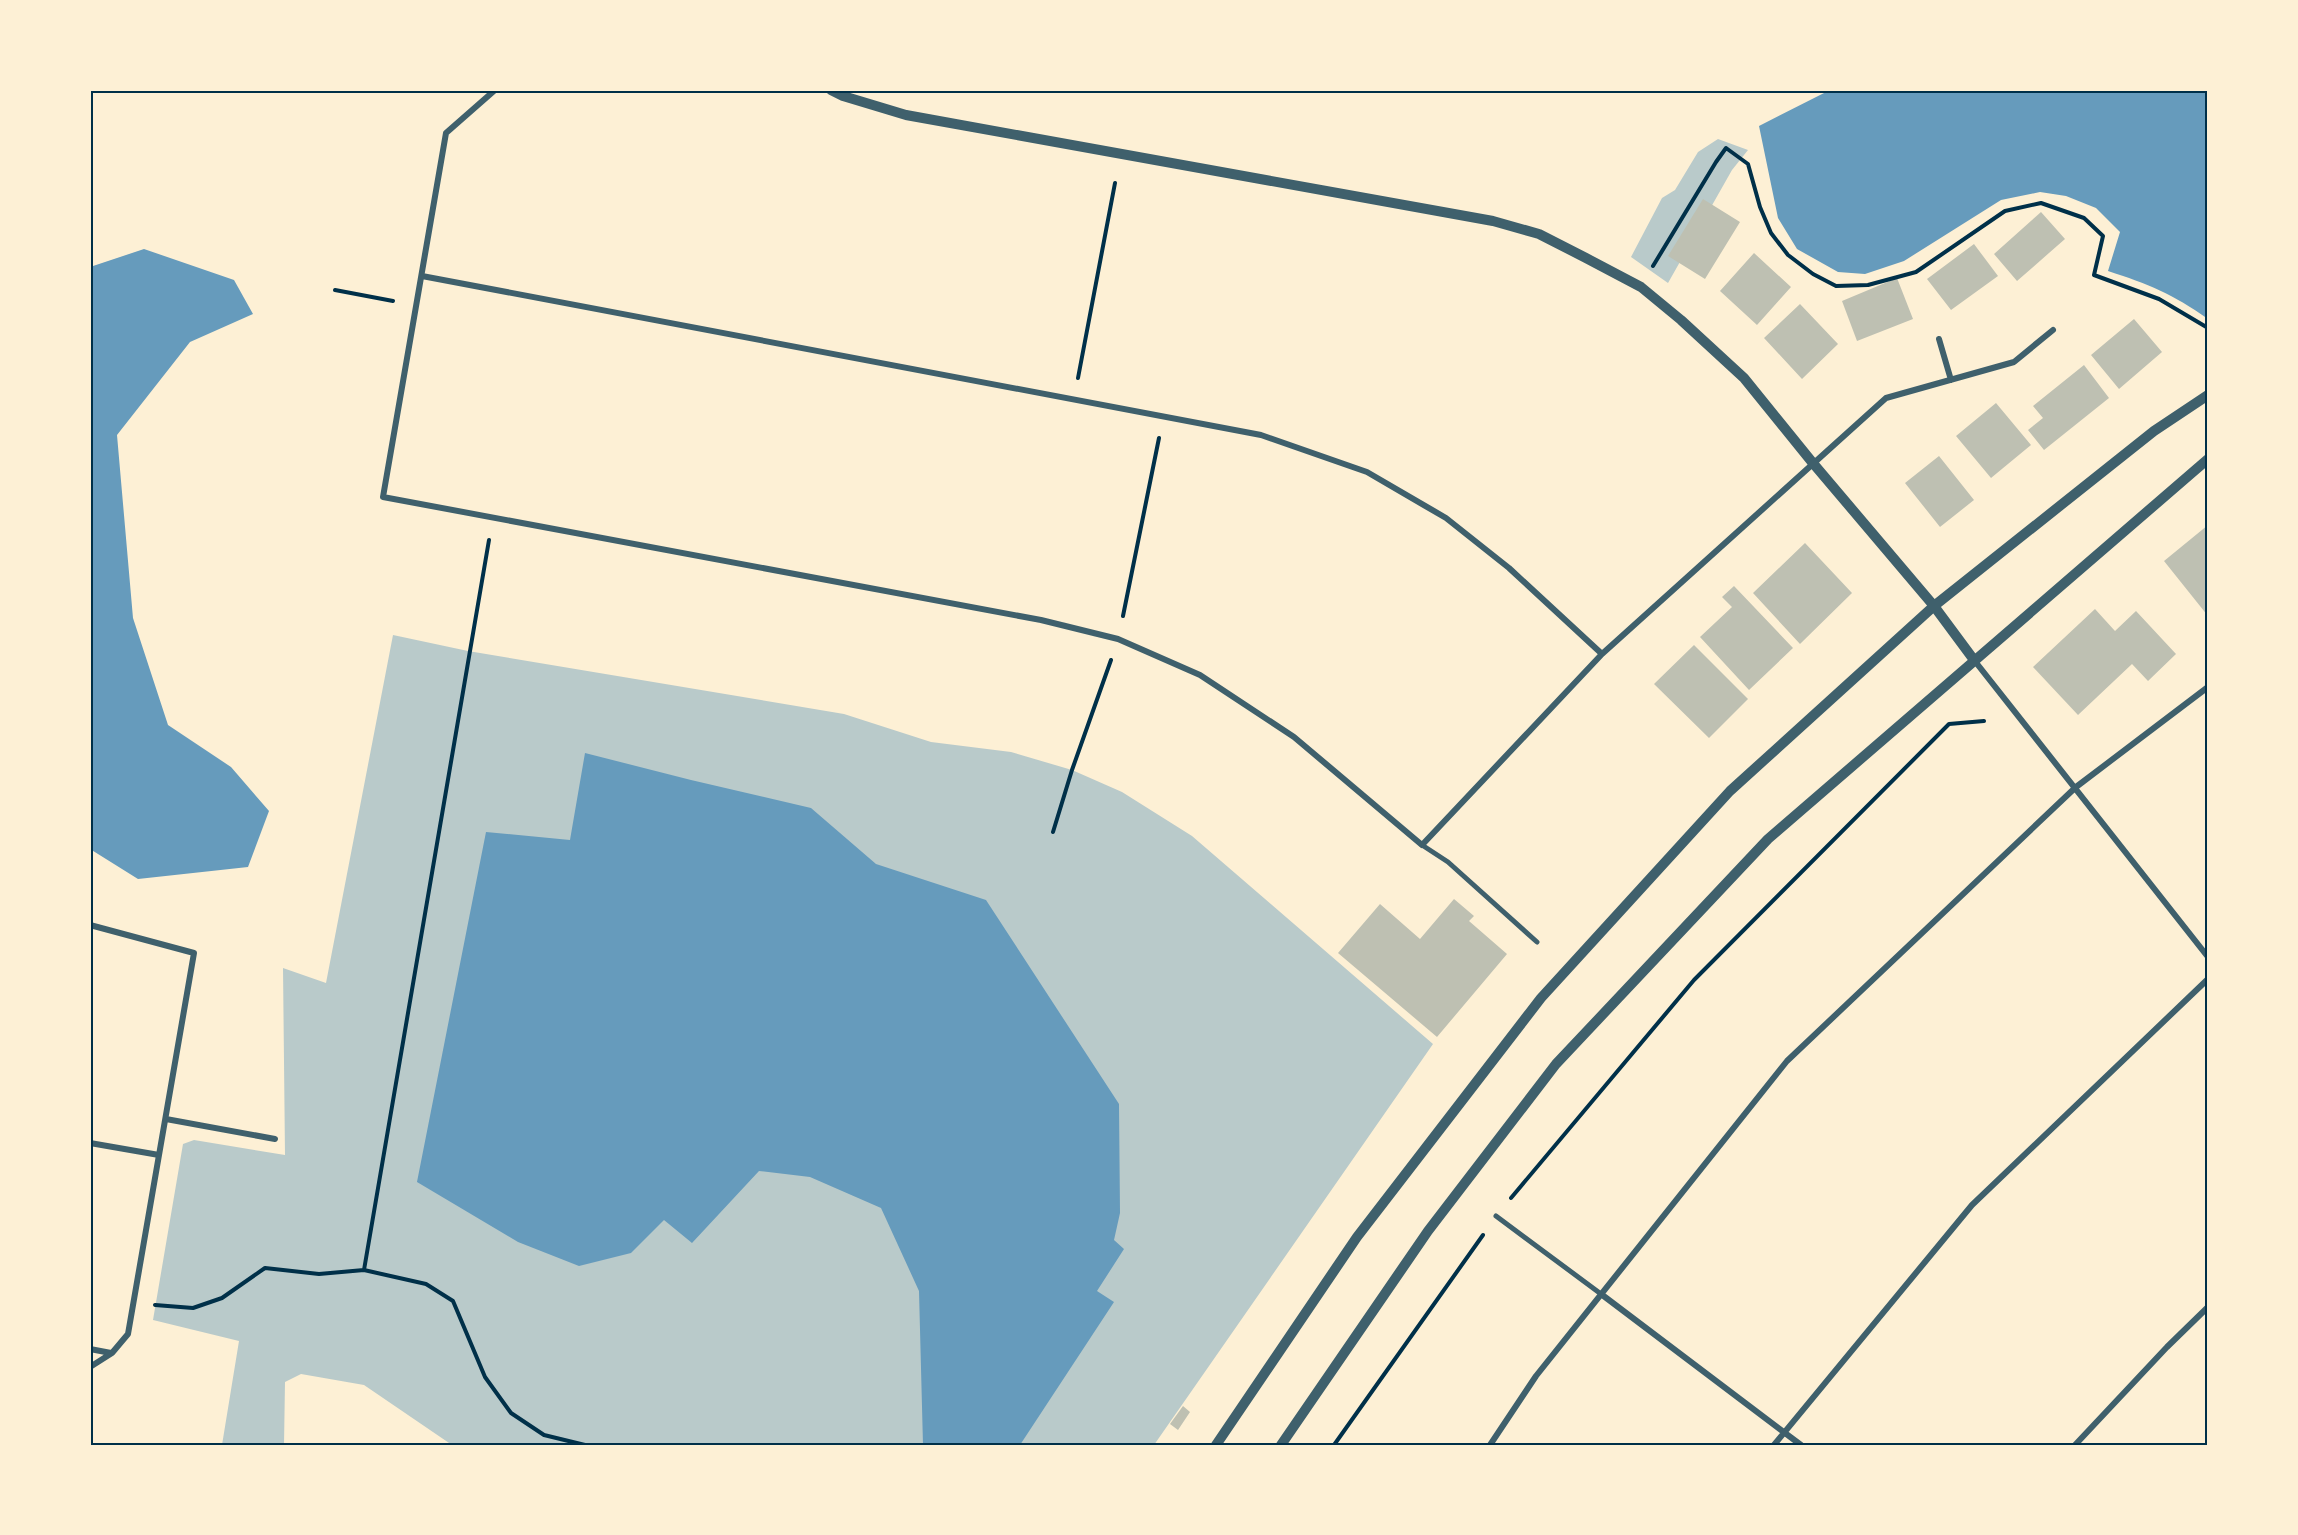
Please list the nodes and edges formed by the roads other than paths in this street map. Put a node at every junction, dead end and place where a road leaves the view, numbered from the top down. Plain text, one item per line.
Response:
1 (495, 90) edge
2 (831, 90) edge
3 (422, 276) junction
4 (2053, 330) dead end
5 (1939, 339) dead end
6 (1951, 380) junction
7 (2208, 395) edge
8 (2208, 459) edge
9 (1812, 462) junction
10 (1934, 606) junction
11 (1602, 654) junction
12 (1974, 660) junction
13 (2208, 687) edge
14 (2076, 788) junction
15 (1422, 845) junction
16 (90, 925) edge
17 (1537, 942) dead end
18 (2208, 957) edge
19 (2208, 979) edge
20 (166, 1119) junction
21 (275, 1139) dead end
22 (90, 1143) edge
23 (159, 1155) junction
24 (1496, 1216) road end
25 (1601, 1294) junction
26 (2208, 1307) edge
27 (90, 1349) edge
28 (112, 1353) junction
29 (90, 1367) edge
30 (1784, 1431) junction
31 (1216, 1445) edge
32 (1281, 1445) edge
33 (1490, 1445) edge
34 (1774, 1445) edge
35 (1801, 1445) edge
36 (2075, 1445) edge

1 - 3 street
2 - 9 street
3 - 11 street
3 - 15 street
4 - 6 street
5 - 6 street
6 - 9 street
7 - 10 street
8 - 12 street
9 - 10 street
9 - 11 street
10 - 12 street
10 - 31 street
11 - 15 street
12 - 14 street
12 - 32 street
13 - 14 street
14 - 18 street
14 - 25 street
15 - 17 street
16 - 20 street
19 - 30 street
20 - 21 street
20 - 23 street
22 - 23 street
23 - 28 street
24 - 25 street
25 - 30 street
25 - 33 street
26 - 36 street
27 - 28 street
28 - 29 street
30 - 34 street
30 - 35 street

